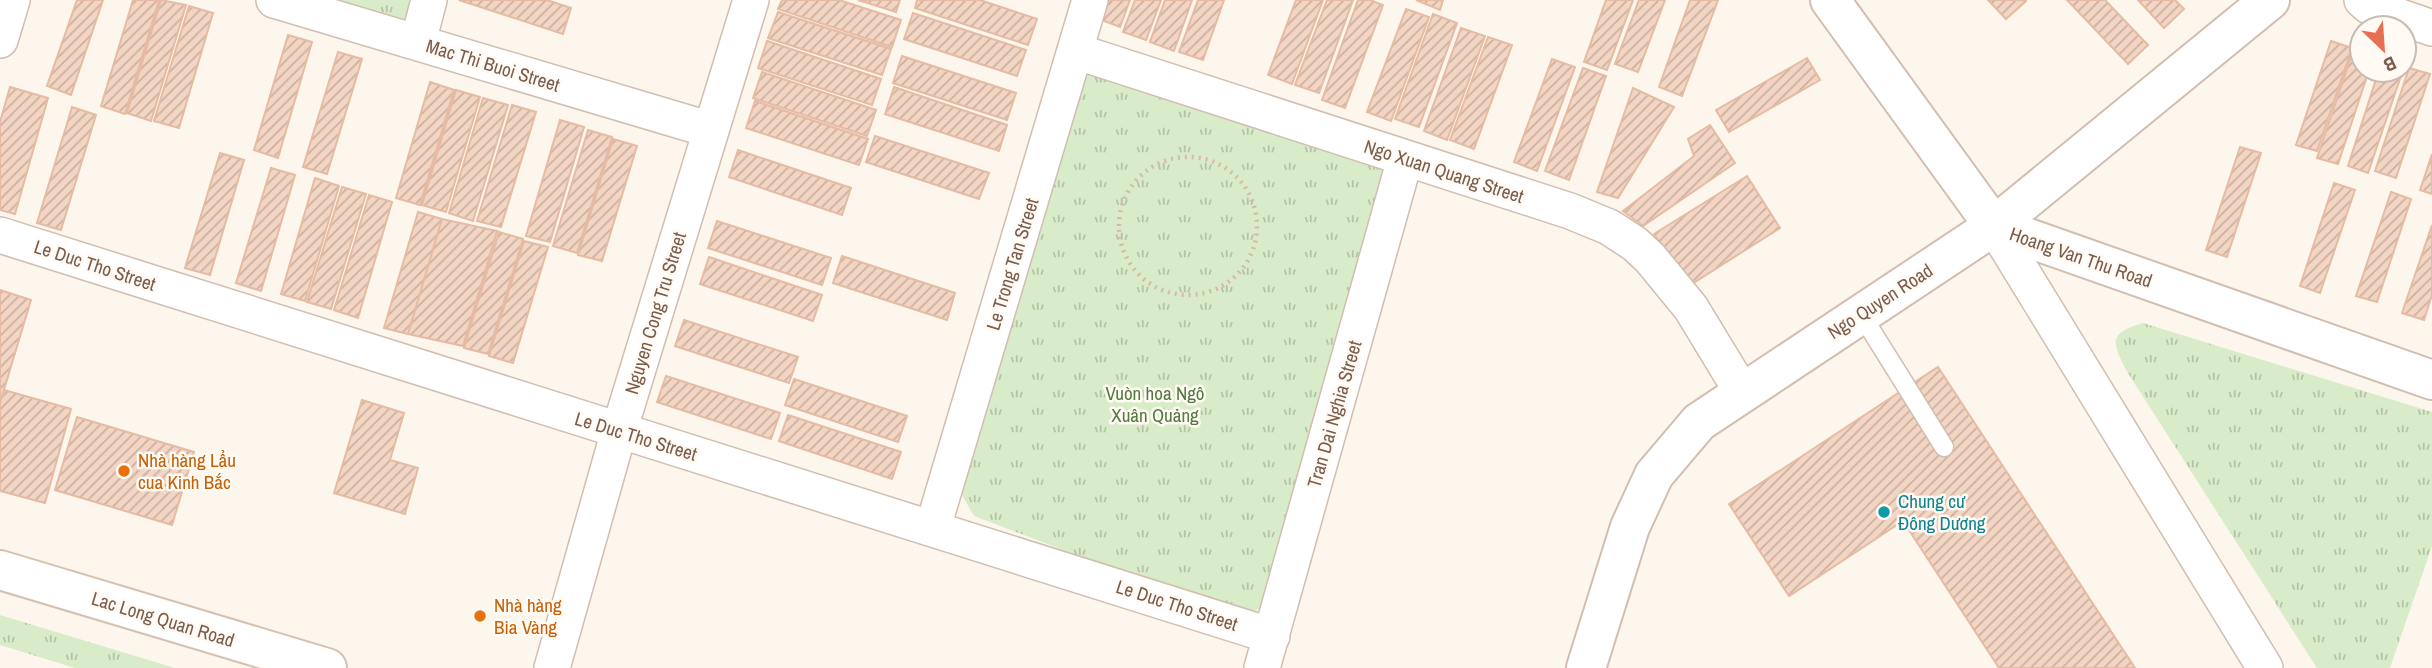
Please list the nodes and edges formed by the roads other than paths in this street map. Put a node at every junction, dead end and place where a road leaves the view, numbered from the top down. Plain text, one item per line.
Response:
1 (12, 0) edge
2 (274, 0) edge
3 (429, 0) edge
4 (751, 0) edge
5 (1090, 0) edge
6 (1830, 0) edge
7 (2270, 0) edge
8 (2362, 0) edge
9 (2432, 28) edge
10 (0, 40) edge
11 (418, 42) junction
12 (1075, 51) junction
13 (711, 130) junction
14 (1405, 159) junction
15 (1994, 226) junction
16 (0, 235) edge
17 (1861, 314) junction
18 (2432, 380) edge
19 (1742, 392) junction
20 (619, 431) junction
21 (1944, 447) dead end
22 (933, 527) junction
23 (0, 570) edge
24 (1267, 652) edge
25 (327, 668) edge
26 (552, 668) edge
27 (1586, 668) edge
28 (2265, 668) edge

1 - 10 street
2 - 11 street, Mac Thi Buoi Street
3 - 11 street
4 - 13 street, Nguyen Cong Tru Street
5 - 12 street, Le Trong Tan Street
6 - 15 street, Hoang Van Thu Road
7 - 15 street, Ngo Quyen Road
8 - 9 street
11 - 13 street, Mac Thi Buoi Street
12 - 14 street, Ngo Xuan Quang Street
12 - 22 street, Le Trong Tan Street
13 - 20 street, Nguyen Cong Tru Street
14 - 19 street, Ngo Xuan Quang Street
14 - 24 street, Tran Dai Nghia Street
15 - 17 street, Ngo Quyen Road
15 - 18 street, Hoang Van Thu Road
15 - 28 street
16 - 20 street, Le Duc Tho Street
17 - 19 street, Ngo Quyen Road
17 - 21 lane
19 - 27 street, Ngo Quyen Road
20 - 22 street, Le Duc Tho Street
20 - 26 street, Nguyen Cong Tru Street
22 - 24 street, Le Duc Tho Street
23 - 25 street, Lac Long Quan Road

